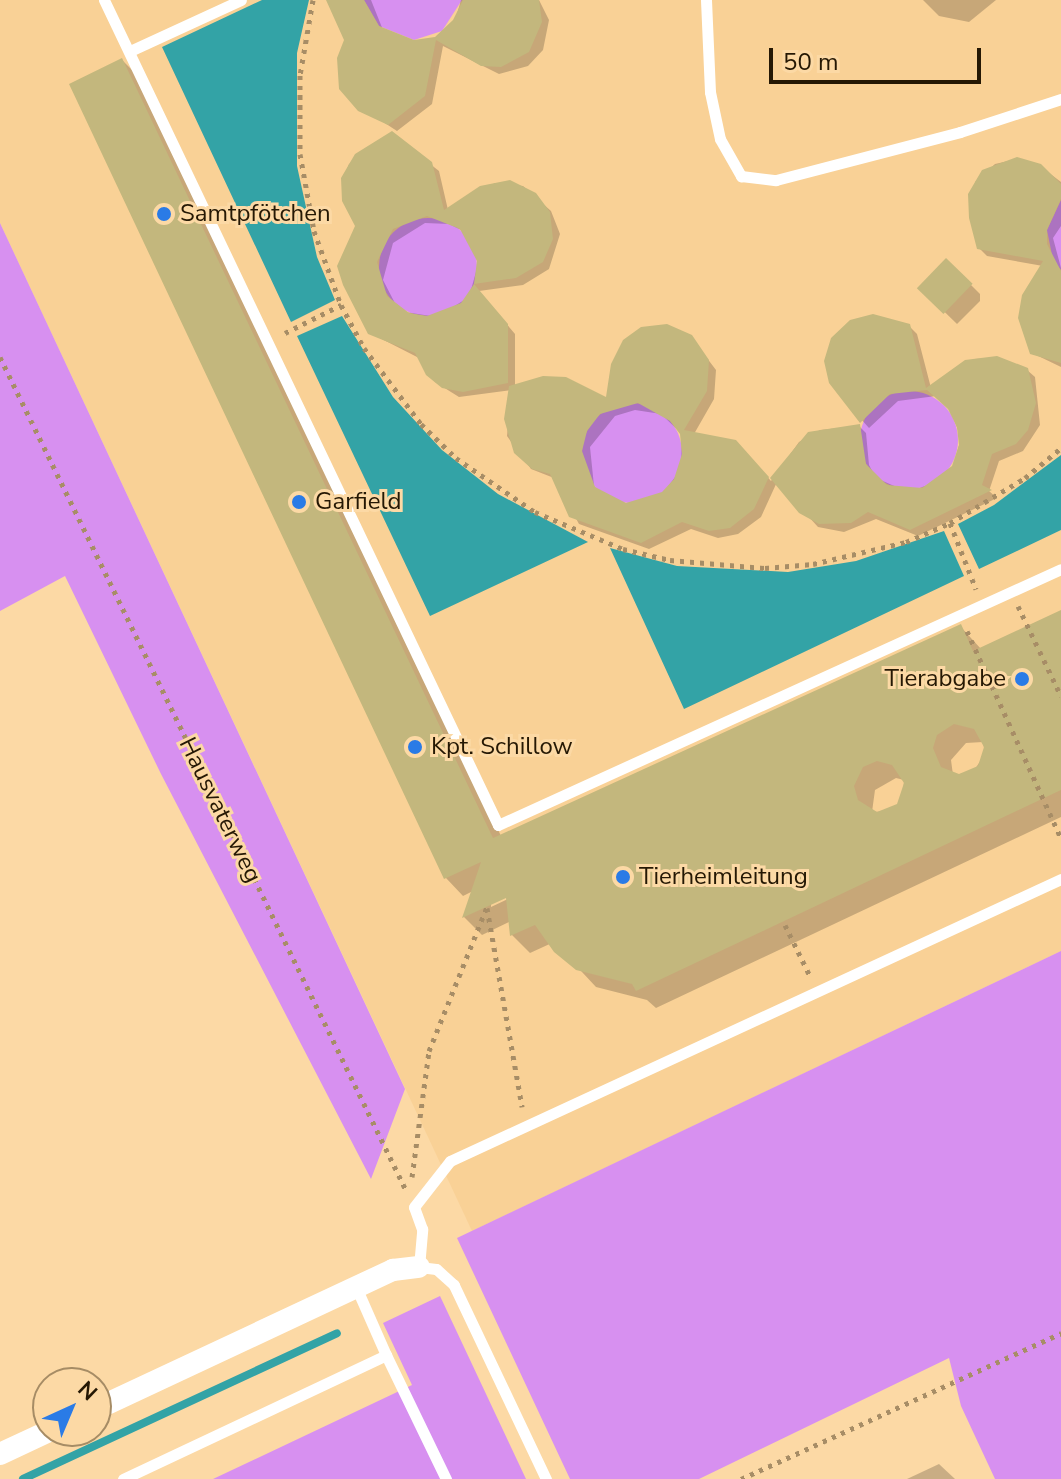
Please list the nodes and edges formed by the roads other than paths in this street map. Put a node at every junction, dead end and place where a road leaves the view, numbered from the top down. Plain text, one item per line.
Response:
1 (104, 0) edge
2 (241, 0) edge
3 (706, 0) edge
4 (130, 51) junction
5 (1061, 99) edge
6 (1061, 569) edge
7 (1061, 879) edge
8 (419, 1267) junction
9 (356, 1287) junction
10 (386, 1355) junction
11 (112, 1401) edge
12 (32, 1439) edge
13 (0, 1454) edge
14 (123, 1479) edge
15 (446, 1479) edge
16 (546, 1479) edge

1 - 4 lane
2 - 4 lane
3 - 5 lane
4 - 6 lane
7 - 8 lane
8 - 9 street
8 - 16 lane
9 - 10 lane
9 - 11 street
10 - 14 lane
10 - 15 lane
12 - 13 street

